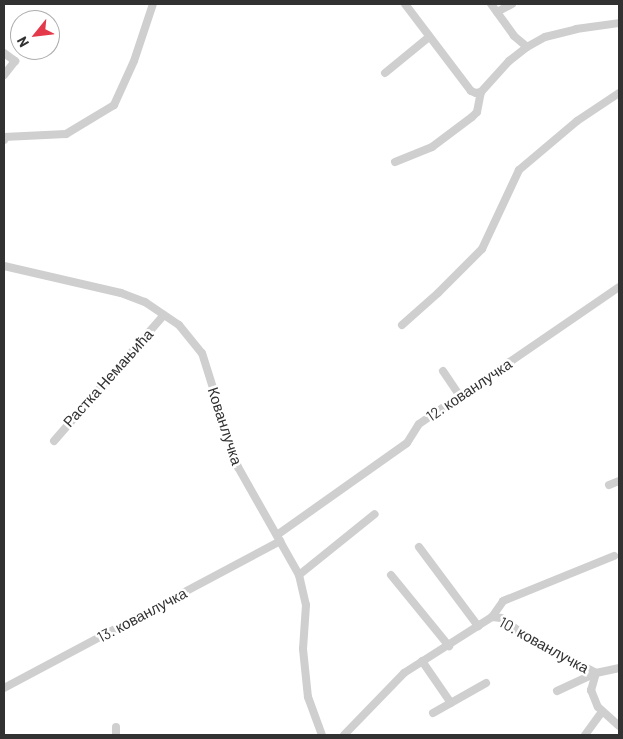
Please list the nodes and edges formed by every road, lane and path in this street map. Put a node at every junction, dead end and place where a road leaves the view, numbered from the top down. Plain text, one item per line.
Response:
1 (153, 4) edge
2 (405, 4) edge
3 (491, 4) edge
4 (512, 4) edge
5 (497, 12) junction
6 (619, 23) edge
7 (429, 37) junction
8 (527, 47) junction
9 (4, 53) edge
10 (385, 73) dead end
11 (4, 75) edge
12 (482, 92) junction
13 (619, 93) edge
14 (4, 137) edge
15 (395, 162) dead end
16 (4, 266) edge
17 (619, 287) edge
18 (164, 315) junction
19 (402, 325) dead end
20 (443, 371) dead end
21 (460, 396) junction
22 (54, 442) dead end
23 (619, 481) edge
24 (609, 485) dead end
25 (375, 514) dead end
26 (278, 538) junction
27 (419, 547) dead end
28 (614, 556) dead end
29 (299, 575) junction
30 (391, 575) dead end
31 (492, 617) junction
32 (478, 626) junction
33 (449, 646) junction
34 (422, 661) junction
35 (619, 668) edge
36 (596, 673) junction
37 (486, 683) dead end
38 (4, 688) edge
39 (557, 691) dead end
40 (451, 703) junction
41 (602, 712) junction
42 (433, 713) dead end
43 (619, 726) edge
44 (322, 735) edge
45 (344, 735) edge
46 (585, 735) edge

1 - 14 street
2 - 7 street
3 - 5 street
4 - 5 street
5 - 8 street
6 - 8 street
7 - 10 street
7 - 12 street
8 - 12 street
9 - 11 street
12 - 15 street
13 - 19 street
16 - 18 street, Кованлучка
17 - 21 street, 12. кованлучка
18 - 22 street, Растка Немањића
18 - 26 street, Кованлучка
20 - 21 street
21 - 26 street, 12. кованлучка
23 - 24 street
25 - 29 street
26 - 29 street, Кованлучка
26 - 38 street, 13. кованлучка
27 - 32 street
28 - 31 street, 10. кованлучка
29 - 44 street, Кованлучка
30 - 33 street
31 - 32 street, 10. кованлучка
31 - 36 street, 10. кованлучка
32 - 33 street, 10. кованлучка
33 - 34 street, 10. кованлучка
34 - 40 street
34 - 45 street, 10. кованлучка
35 - 36 street, 10. кованлучка
36 - 39 street
36 - 41 street, 10. кованлучка
37 - 40 street
40 - 42 street
41 - 43 street, 10. кованлучка
41 - 46 street

